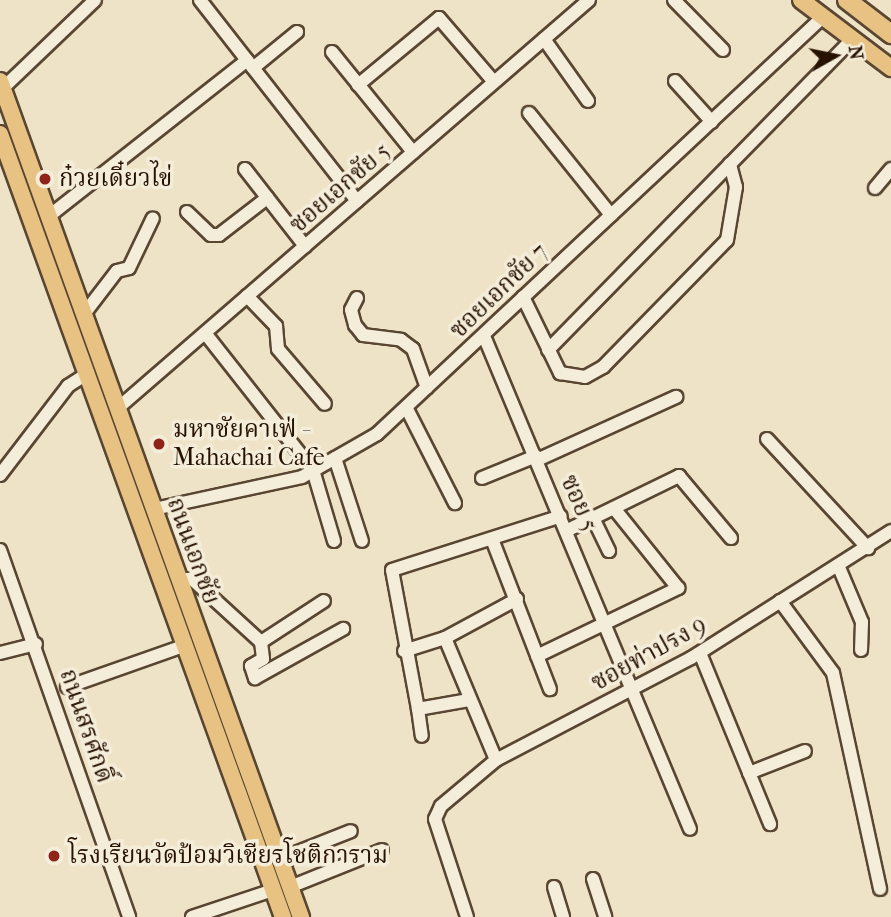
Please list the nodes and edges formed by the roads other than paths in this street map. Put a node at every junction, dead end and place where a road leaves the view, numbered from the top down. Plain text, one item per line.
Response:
1 (95, 0) edge
2 (589, 0) edge
3 (674, 0) edge
4 (801, 0) edge
5 (847, 0) edge
6 (204, 1) edge
7 (824, 16) junction
8 (297, 32) dead end
9 (891, 34) edge
10 (853, 38) junction
11 (544, 39) junction
12 (723, 50) dead end
13 (332, 52) dead end
14 (250, 64) junction
15 (891, 68) edge
16 (675, 81) dead end
17 (494, 82) junction
18 (1, 84) edge
19 (358, 85) junction
20 (588, 101) dead end
21 (528, 113) dead end
22 (712, 122) junction
23 (0, 134) edge
24 (413, 152) junction
25 (730, 164) junction
26 (244, 169) dead end
27 (891, 169) edge
28 (875, 188) dead end
29 (267, 198) junction
30 (356, 201) junction
31 (187, 212) dead end
32 (611, 215) junction
33 (48, 216) junction
34 (153, 218) dead end
35 (33, 223) junction
36 (305, 246) junction
37 (247, 296) junction
38 (523, 297) junction
39 (357, 298) dead end
40 (84, 314) junction
41 (205, 333) junction
42 (484, 336) junction
43 (548, 349) junction
44 (88, 373) junction
45 (427, 388) junction
46 (676, 397) dead end
47 (325, 404) dead end
48 (406, 407) junction
49 (118, 408) junction
50 (767, 439) dead end
51 (335, 458) junction
52 (536, 458) junction
53 (313, 470) junction
54 (0, 474) edge
55 (482, 478) dead end
56 (455, 503) dead end
57 (614, 508) junction
58 (154, 509) junction
59 (561, 516) junction
60 (593, 518) junction
61 (568, 530) junction
62 (891, 531) edge
63 (731, 538) dead end
64 (492, 539) junction
65 (334, 541) dead end
66 (362, 541) dead end
67 (868, 548) junction
68 (0, 550) edge
69 (609, 551) dead end
70 (838, 565) junction
71 (179, 579) junction
72 (517, 599) junction
73 (324, 601) dead end
74 (780, 601) junction
75 (606, 627) junction
76 (343, 629) dead end
77 (445, 638) junction
78 (261, 642) junction
79 (36, 644) junction
80 (186, 645) junction
81 (861, 650) dead end
82 (404, 651) junction
83 (0, 653) edge
84 (700, 653) junction
85 (537, 656) junction
86 (67, 687) dead end
87 (633, 688) junction
88 (550, 689) dead end
89 (469, 700) junction
90 (418, 709) junction
91 (422, 736) dead end
92 (805, 751) dead end
93 (496, 760) junction
94 (749, 773) junction
95 (770, 824) dead end
96 (690, 829) dead end
97 (351, 831) dead end
98 (382, 850) dead end
99 (280, 859) junction
100 (593, 879) dead end
101 (290, 887) junction
102 (554, 887) dead end
103 (880, 889) dead end
104 (273, 890) junction
105 (129, 917) edge
106 (192, 917) edge
107 (283, 917) edge
108 (301, 917) edge
109 (467, 917) edge
110 (563, 917) edge
111 (605, 917) edge

1 - 18 street
2 - 11 street, ซอยเอกชัย 5
3 - 12 street
4 - 7 main road
5 - 9 highway
6 - 14 street
7 - 10 main road
7 - 22 street, ซอยเอกชัย 7
8 - 14 street
10 - 15 main road
10 - 25 street
11 - 17 street, ซอยเอกชัย 5
11 - 20 street
13 - 19 street
14 - 30 street
14 - 33 street
16 - 22 street
17 - 19 street
17 - 24 street, ซอยเอกชัย 5
18 - 33 main road, ถนนเอกชัย
19 - 24 street
21 - 32 street
22 - 32 street, ซอยเอกชัย 7
23 - 35 main road, ถนนเอกชัย
24 - 30 street, ซอยเอกชัย 5
25 - 43 street
25 - 43 street
26 - 29 street
27 - 28 street
29 - 31 street
29 - 36 street
30 - 36 street, ซอยเอกชัย 5
32 - 38 street, ซอยเอกชัย 7
33 - 35 main road
33 - 40 main road, ถนนเอกชัย
34 - 40 street
35 - 44 main road, ถนนเอกชัย
36 - 37 street, ซอยเอกชัย 5
37 - 41 street, ซอยเอกชัย 5
37 - 47 street
38 - 42 street, ซอยเอกชัย 7
38 - 43 street
39 - 45 street
40 - 49 main road, ถนนเอกชัย
41 - 49 street, ซอยเอกชัย 5
41 - 53 street
42 - 45 street, ซอยเอกชัย 7
42 - 52 street, ซอย 5
44 - 54 street
44 - 80 main road, ถนนเอกชัย
45 - 48 street, ซอยเอกชัย 7
46 - 52 street
48 - 51 street, ซอยเอกชัย 7
48 - 56 street
49 - 58 main road, ถนนเอกชัย
50 - 67 street
51 - 53 street, ซอยเอกชัย 7
51 - 66 street
52 - 55 street
52 - 59 street, ซอย 5
53 - 58 street, ซอยเอกชัย 7
53 - 65 street
57 - 60 street
57 - 63 street
57 - 75 street
58 - 71 main road, ถนนเอกชัย
59 - 61 street, ซอย 5
59 - 64 street
60 - 61 street
60 - 69 street
61 - 75 street, ซอย 5
62 - 67 street, ซอยท่าปรง 9
64 - 72 street
64 - 82 street
67 - 70 street, ซอยท่าปรง 9
68 - 79 street, ถนนสรศักดิ์
70 - 74 street, ซอยท่าปรง 9
70 - 81 street
71 - 78 street
71 - 99 main road, ถนนเอกชัย
72 - 77 street
72 - 85 street
73 - 78 street
74 - 84 street, ซอยท่าปรง 9
74 - 103 street
75 - 85 street
75 - 87 street, ซอย 5
76 - 78 street
77 - 82 street
77 - 89 street
79 - 83 street
79 - 105 street, ถนนสรศักดิ์
80 - 86 street
80 - 104 main road, ถนนเอกชัย
82 - 90 street
84 - 87 street, ซอยท่าปรง 9
84 - 94 street
85 - 88 street
87 - 93 street, ซอยท่าปรง 9
87 - 96 street, ซอย 5
89 - 90 street
89 - 93 street
90 - 91 street
92 - 94 street
93 - 109 street, ซอยท่าปรง 9
94 - 95 street
97 - 99 street
98 - 101 street
99 - 101 main road, ถนนเอกชัย
100 - 111 street
101 - 108 main road, ถนนเอกชัย
102 - 110 street
104 - 106 street
104 - 107 main road, ถนนเอกชัย

